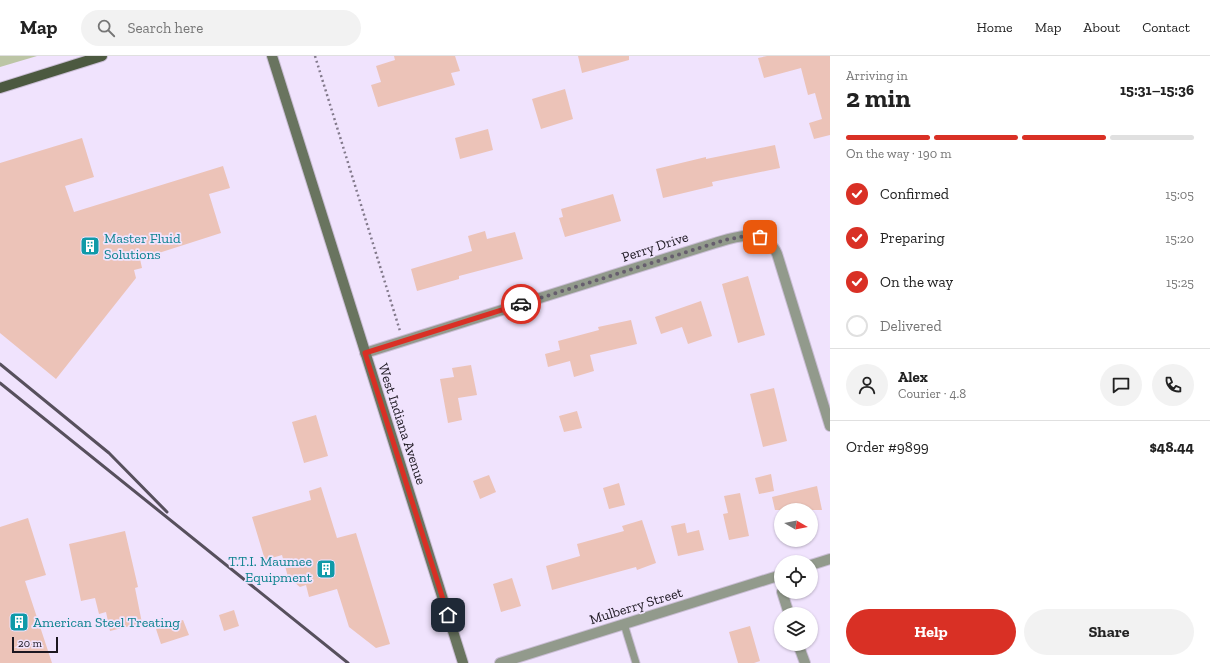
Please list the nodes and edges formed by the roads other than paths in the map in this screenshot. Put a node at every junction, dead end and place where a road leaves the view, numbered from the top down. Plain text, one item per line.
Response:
1 (102, 56) edge
2 (272, 56) edge
3 (0, 88) edge
4 (365, 353) junction
5 (830, 426) edge
6 (830, 559) edge
7 (818, 563) edge
8 (774, 578) edge
9 (624, 624) junction
10 (800, 651) edge
11 (463, 663) edge
12 (500, 663) edge
13 (636, 663) edge
14 (804, 663) edge

1 - 3 main road
2 - 4 main road, West Indiana Avenue
4 - 5 street, Perry Drive
4 - 11 main road, West Indiana Avenue
6 - 7 street
8 - 9 street, Mulberry Street
9 - 12 street, Mulberry Street
9 - 13 lane
10 - 14 street

